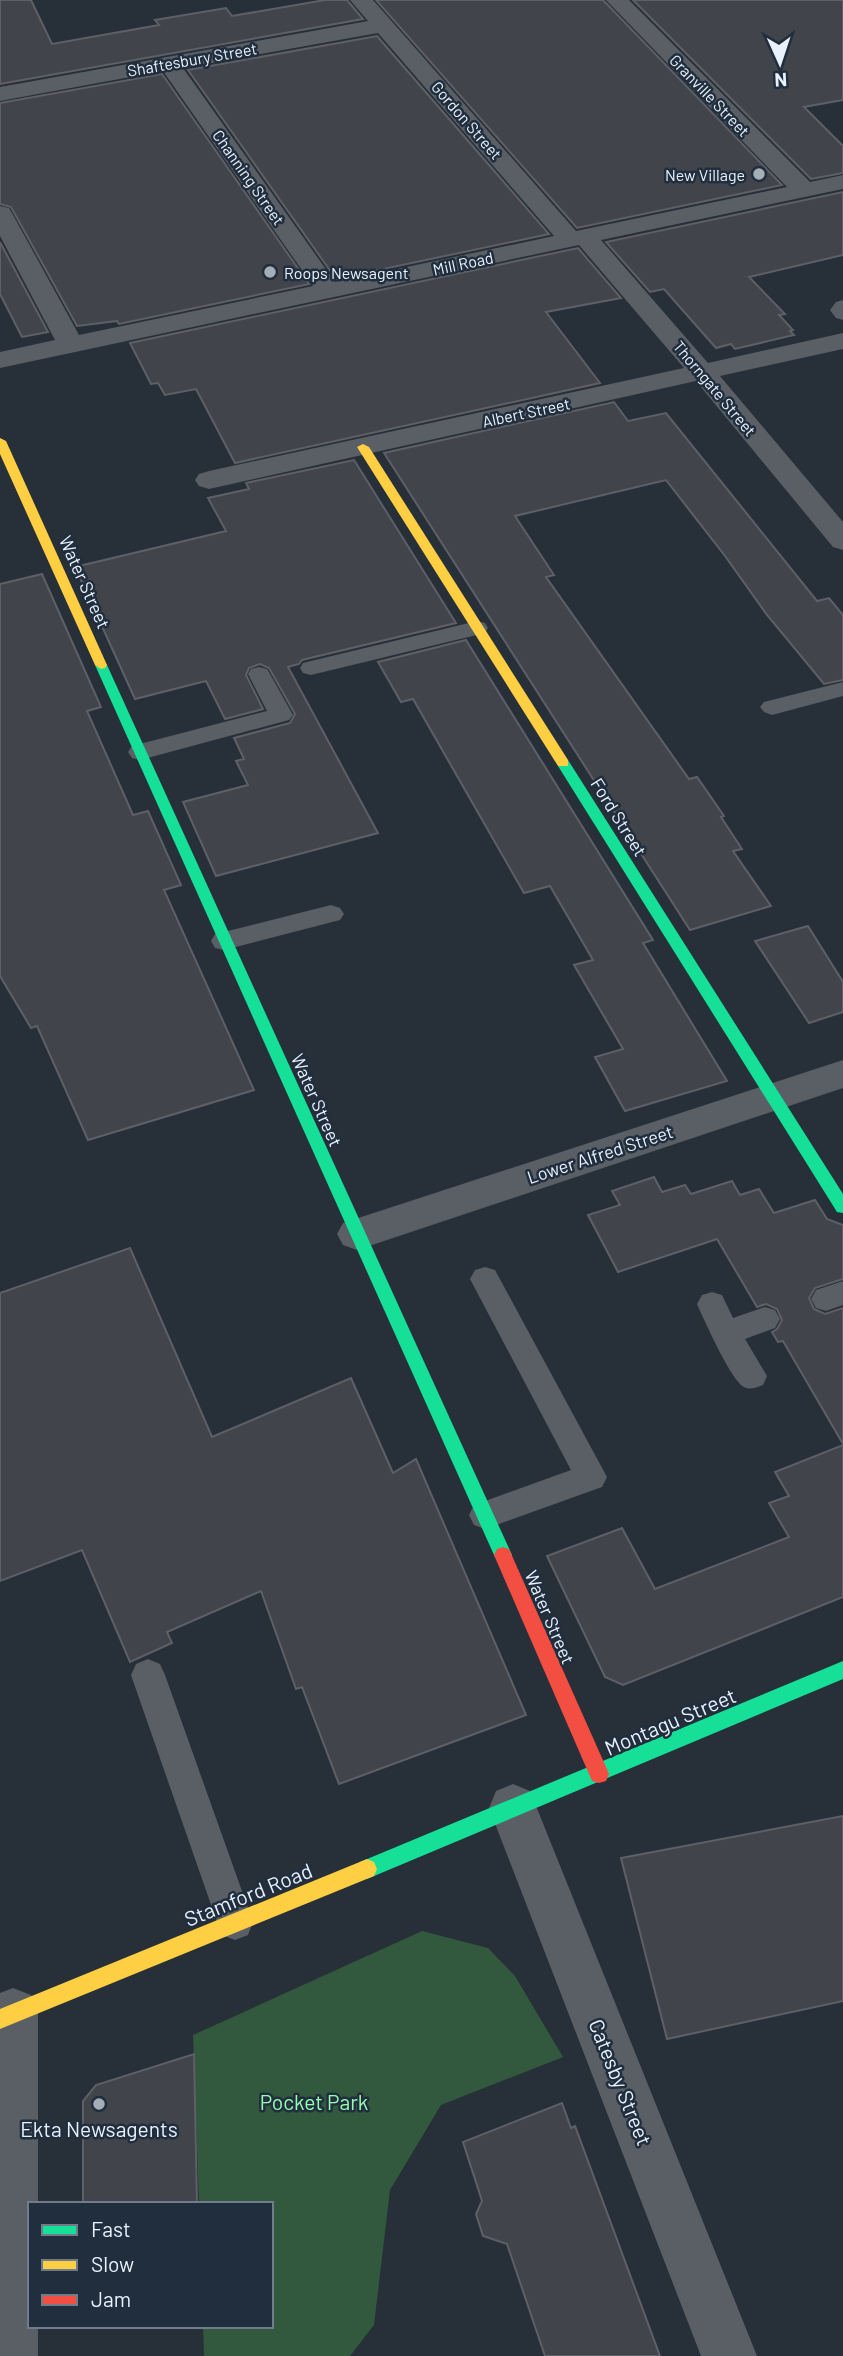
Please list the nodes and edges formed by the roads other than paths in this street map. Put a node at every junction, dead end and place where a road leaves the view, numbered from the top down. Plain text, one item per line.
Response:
1 (361, 0) edge
2 (617, 0) edge
3 (384, 25) junction
4 (168, 63) junction
5 (0, 94) edge
6 (843, 181) edge
7 (804, 190) junction
8 (0, 213) edge
9 (578, 239) junction
10 (329, 291) junction
11 (843, 306) edge
12 (843, 314) edge
13 (843, 341) edge
14 (71, 345) junction
15 (0, 360) edge
16 (704, 373) junction
17 (0, 441) edge
18 (363, 447) junction
19 (209, 480) dead end
20 (842, 539) edge
21 (477, 628) junction
22 (311, 668) dead end
23 (259, 674) dead end
24 (843, 689) edge
25 (772, 707) dead end
26 (140, 752) junction
27 (331, 914) dead end
28 (225, 941) junction
29 (843, 1074) edge
30 (772, 1097) junction
31 (843, 1208) edge
32 (357, 1234) junction
33 (485, 1279) dead end
34 (712, 1304) dead end
35 (765, 1319) dead end
36 (725, 1333) junction
37 (752, 1376) dead end
38 (485, 1515) junction
39 (843, 1670) edge
40 (148, 1675) dead end
41 (599, 1774) junction
42 (513, 1808) junction
43 (235, 1922) junction
44 (6, 2016) edge
45 (10, 2356) edge
46 (729, 2356) edge

1 - 3 street, Gordon Street
2 - 7 street, Granville Street
3 - 4 street, Shaftesbury Street
3 - 9 street, Gordon Street
4 - 5 street, Shaftesbury Street
4 - 10 street, Channing Street
6 - 7 street, Mill Road
7 - 9 street, Mill Road
8 - 14 street
9 - 10 street, Mill Road
9 - 16 street, Thorngate Street
10 - 14 street, Mill Road
11 - 12 lane
13 - 16 street, Albert Street
14 - 15 street, Mill Road
16 - 18 street, Albert Street
16 - 20 street, Thorngate Street
17 - 26 street, Water Street
18 - 19 street, Albert Street
18 - 21 street, Ford Street
21 - 22 lane
21 - 30 street, Ford Street
23 - 26 lane
24 - 25 lane
26 - 28 street, Water Street
27 - 28 lane
28 - 32 street, Water Street
29 - 30 street, Lower Alfred Street
30 - 31 street, Ford Street
30 - 32 street, Lower Alfred Street
32 - 38 street, Water Street
33 - 38 lane
34 - 36 lane
35 - 36 lane
36 - 37 lane
38 - 41 street, Water Street
39 - 41 street, Montagu Street
40 - 43 lane
41 - 42 street, Montagu Street
42 - 43 street, Stamford Road
42 - 46 street, Catesby Street
43 - 44 street, Stamford Road
44 - 45 street

